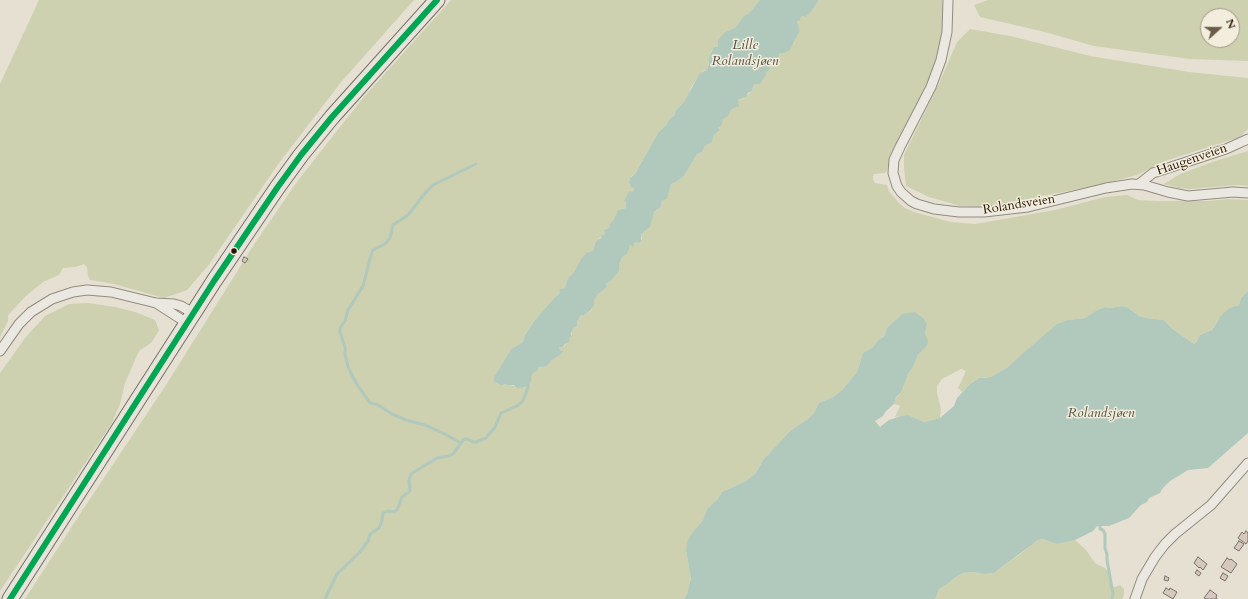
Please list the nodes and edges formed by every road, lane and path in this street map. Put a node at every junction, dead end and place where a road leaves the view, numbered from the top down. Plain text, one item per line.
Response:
1 (437, 0) edge
2 (948, 0) edge
3 (1248, 139) edge
4 (1139, 184) junction
5 (1248, 193) edge
6 (190, 318) junction
7 (0, 351) edge
8 (1248, 463) edge
9 (10, 599) edge
10 (1135, 599) edge

1 - 6 main road
2 - 4 street, Rolandsveien
3 - 4 street, Haugenveien
4 - 5 street, Rolandsveien
6 - 7 street
6 - 9 main road
8 - 10 street

